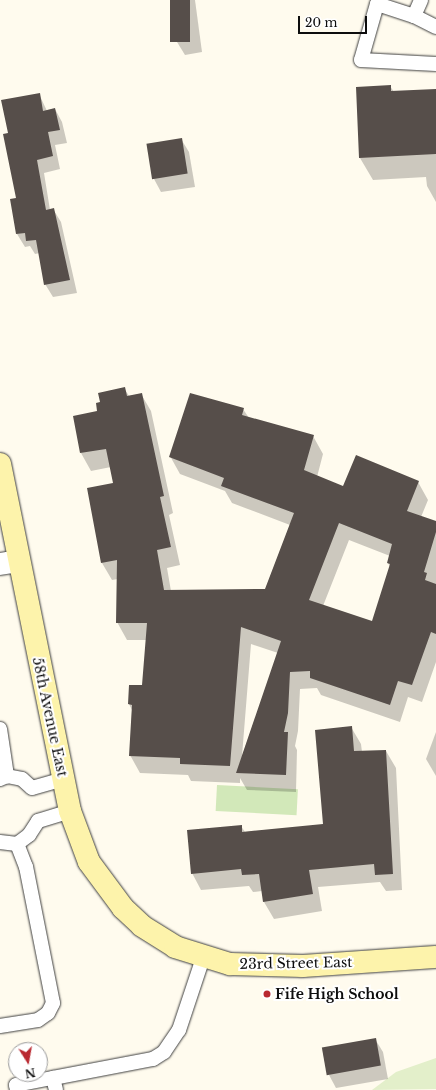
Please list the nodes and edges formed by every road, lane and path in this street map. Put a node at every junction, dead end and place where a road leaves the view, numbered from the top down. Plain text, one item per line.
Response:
1 (421, 0) edge
2 (414, 16) junction
3 (436, 28) edge
4 (436, 64) edge
5 (0, 464) edge
6 (9, 563) edge
7 (0, 728) edge
8 (4, 778) edge
9 (63, 779) junction
10 (70, 811) junction
11 (0, 842) edge
12 (17, 844) junction
13 (160, 939) joint
14 (436, 957) edge
15 (203, 958) junction
16 (0, 1026) edge
17 (54, 1084) edge
18 (17, 1090) edge

1 - 2 lane
2 - 3 lane
2 - 4 lane
5 - 6 street, 58th Avenue East
6 - 9 street, 58th Avenue East
7 - 8 lane
8 - 9 lane
9 - 10 street, 58th Avenue East
10 - 12 lane
10 - 13 street, 58th Avenue East
11 - 12 lane
12 - 16 lane
13 - 15 street, 23rd Street East
14 - 15 street, 23rd Street East
15 - 17 lane
17 - 18 lane

